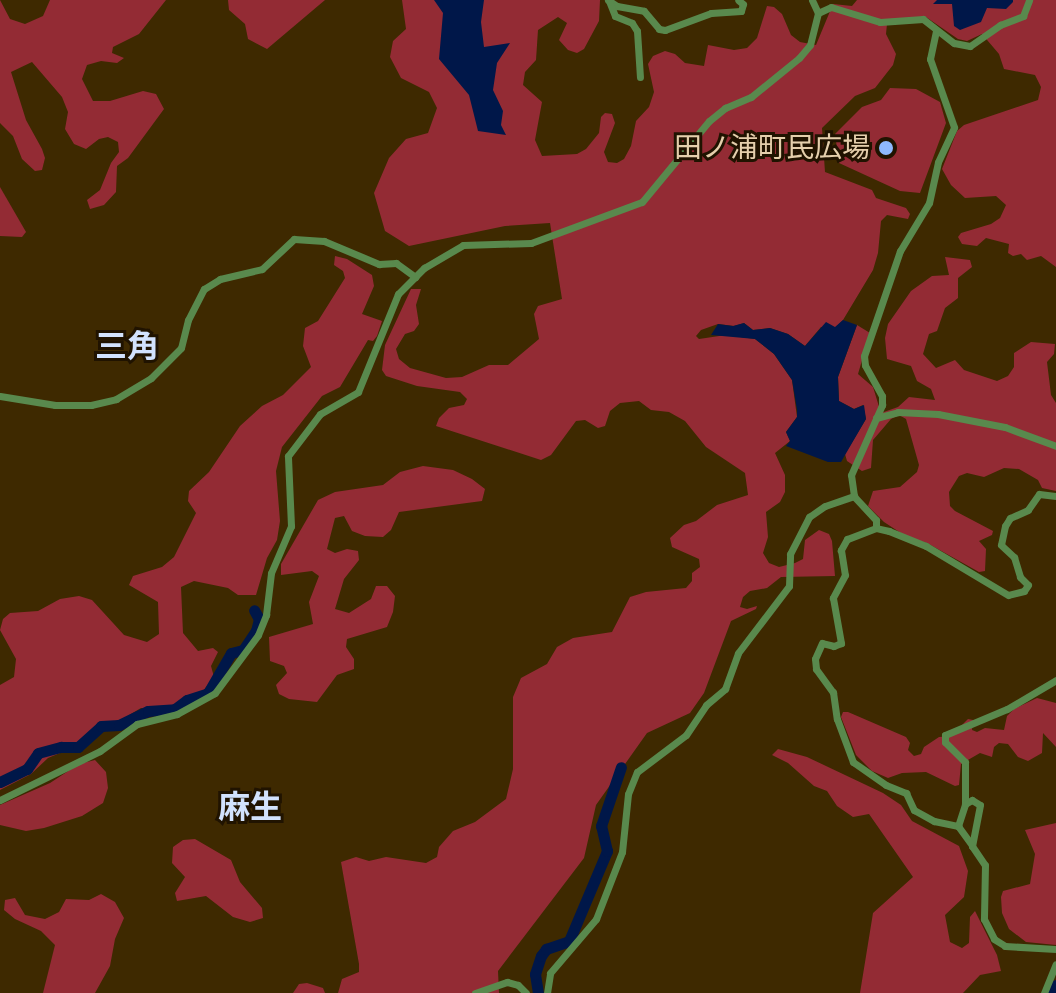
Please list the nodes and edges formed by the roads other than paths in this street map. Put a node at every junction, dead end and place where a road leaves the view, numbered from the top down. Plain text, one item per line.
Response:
1 (609, 0) edge
2 (738, 0) edge
3 (812, 0) edge
4 (1029, 0) edge
5 (818, 13) junction
6 (936, 31) junction
7 (640, 77) dead end
8 (415, 277) junction
9 (0, 396) edge
10 (875, 418) junction
11 (1056, 446) edge
12 (854, 496) junction
13 (1056, 496) edge
14 (876, 528) junction
15 (1056, 680) edge
16 (0, 800) edge
17 (965, 804) junction
18 (958, 826) junction
19 (972, 846) junction
20 (1056, 949) edge
21 (1056, 964) edge
22 (475, 993) edge
23 (526, 993) edge
24 (547, 993) edge
25 (1044, 993) edge

1 - 2 street
1 - 7 street
3 - 5 street
4 - 6 street
5 - 6 street
5 - 8 street
6 - 10 street
8 - 9 street
8 - 16 street
10 - 11 street
10 - 12 street
12 - 14 street
12 - 24 street
13 - 14 street
14 - 18 street
15 - 17 street
17 - 18 street
17 - 19 street
18 - 19 street
19 - 20 street
21 - 25 street
22 - 23 street

